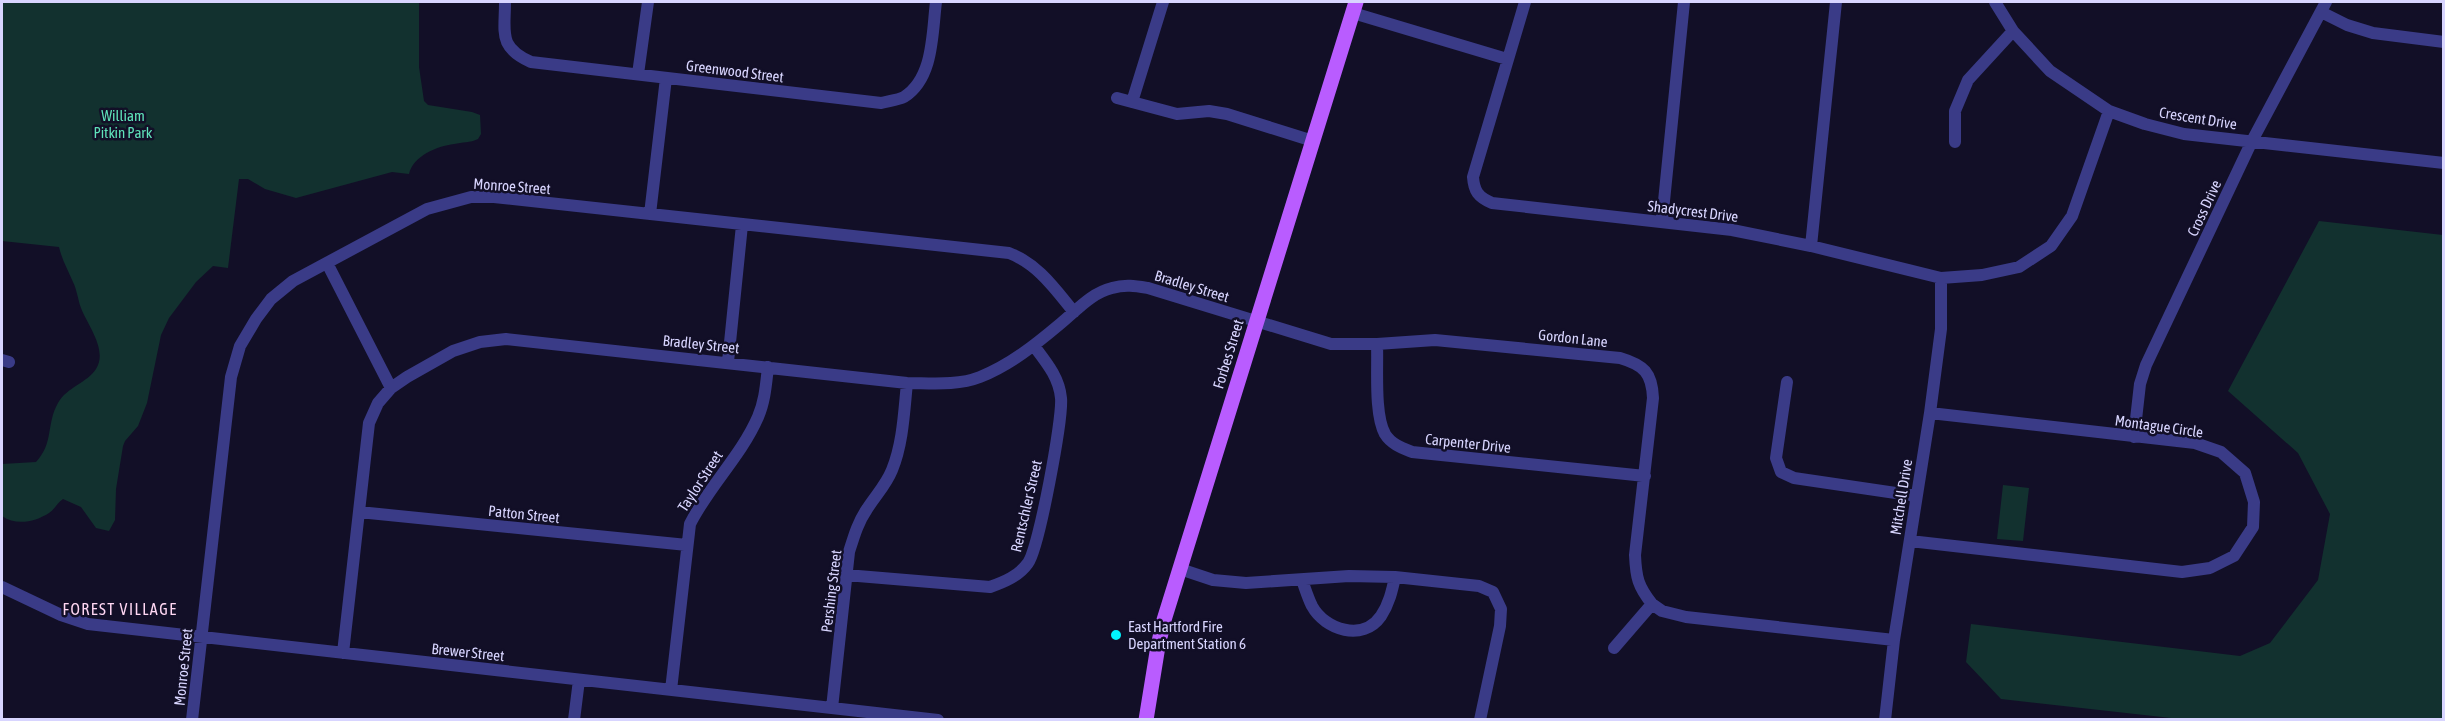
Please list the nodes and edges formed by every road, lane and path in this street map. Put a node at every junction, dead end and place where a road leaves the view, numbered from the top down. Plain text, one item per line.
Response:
1 (504, 2) edge
2 (648, 2) edge
3 (936, 2) edge
4 (1162, 2) edge
5 (1525, 2) edge
6 (1684, 2) edge
7 (1836, 2) edge
8 (1995, 2) edge
9 (1355, 7) edge
10 (2323, 7) edge
11 (2013, 31) junction
12 (2444, 42) edge
13 (1507, 59) junction
14 (638, 74) junction
15 (666, 78) junction
16 (1117, 98) dead end
17 (1132, 102) junction
18 (2109, 111) junction
19 (1313, 141) junction
20 (2252, 141) junction
21 (1955, 142) dead end
22 (2444, 163) edge
23 (650, 214) junction
24 (1662, 221) junction
25 (742, 225) junction
26 (1811, 246) junction
27 (327, 263) junction
28 (1941, 278) junction
29 (1074, 312) junction
30 (1257, 322) junction
31 (1377, 344) junction
32 (1035, 346) junction
33 (728, 362) junction
34 (768, 367) junction
35 (1787, 382) dead end
36 (907, 383) junction
37 (391, 388) junction
38 (1930, 413) junction
39 (2134, 437) junction
40 (1645, 476) junction
41 (1916, 496) junction
42 (359, 512) junction
43 (1910, 541) junction
44 (687, 545) junction
45 (1180, 569) junction
46 (846, 575) junction
47 (1395, 577) junction
48 (1302, 580) junction
49 (2, 587) edge
50 (1652, 604) junction
51 (201, 637) junction
52 (1894, 640) junction
53 (1614, 648) dead end
54 (343, 653) junction
55 (579, 680) junction
56 (671, 690) junction
57 (832, 708) junction
58 (192, 720) edge
59 (574, 720) edge
60 (938, 720) edge
61 (1146, 720) edge
62 (1480, 720) edge
63 (1885, 720) edge

1 - 14 street, Greenwood Street
2 - 14 street
3 - 15 street, Greenwood Street
4 - 17 street
5 - 13 street
6 - 24 street
7 - 26 street
8 - 11 street, Crescent Drive
9 - 13 street
9 - 19 main road, Forbes Street
10 - 12 street
10 - 20 street, Cross Drive
11 - 18 street, Crescent Drive
11 - 21 street
13 - 24 street, Shadycrest Drive
14 - 15 street, Greenwood Street
15 - 23 street
16 - 17 street
17 - 19 street
18 - 20 street, Crescent Drive
18 - 28 street, Shadycrest Drive
19 - 30 main road, Forbes Street
20 - 22 street, Crescent Drive
20 - 39 street, Cross Drive
23 - 25 street, Monroe Street
23 - 27 street, Monroe Street
24 - 26 street, Shadycrest Drive
25 - 29 street, Monroe Street
25 - 33 street
26 - 28 street, Shadycrest Drive
27 - 37 street
27 - 51 street, Monroe Street
28 - 38 street, Mitchell Drive
29 - 30 street, Bradley Street
29 - 32 street, Bradley Street
30 - 31 street, Gordon Lane
30 - 45 main road, Forbes Street
31 - 40 street, Carpenter Drive
31 - 40 street, Gordon Lane
32 - 36 street, Bradley Street
32 - 46 street, Rentschler Street
33 - 34 street, Bradley Street
33 - 37 street, Bradley Street
34 - 36 street, Bradley Street
34 - 44 street, Taylor Street
35 - 41 street
36 - 46 street, Pershing Street
37 - 42 street, Bradley Street
38 - 39 street, Montague Circle
38 - 41 street, Mitchell Drive
39 - 43 street, Montague Circle
40 - 50 street, Gordon Lane
41 - 43 street, Mitchell Drive
42 - 44 street, Patton Street
42 - 54 street, Bradley Street
43 - 52 street, Mitchell Drive
44 - 56 street, Taylor Street
45 - 48 street
45 - 61 main road, Forbes Street
46 - 57 street, Pershing Street
47 - 48 street
47 - 48 street
47 - 62 street
49 - 51 street, Brewer Street
50 - 52 street
50 - 53 street
51 - 54 street, Brewer Street
51 - 58 street, Monroe Street
52 - 63 street, Mitchell Drive
54 - 55 street, Brewer Street
55 - 56 street, Brewer Street
55 - 59 street
56 - 57 street, Brewer Street
57 - 60 street, Brewer Street

